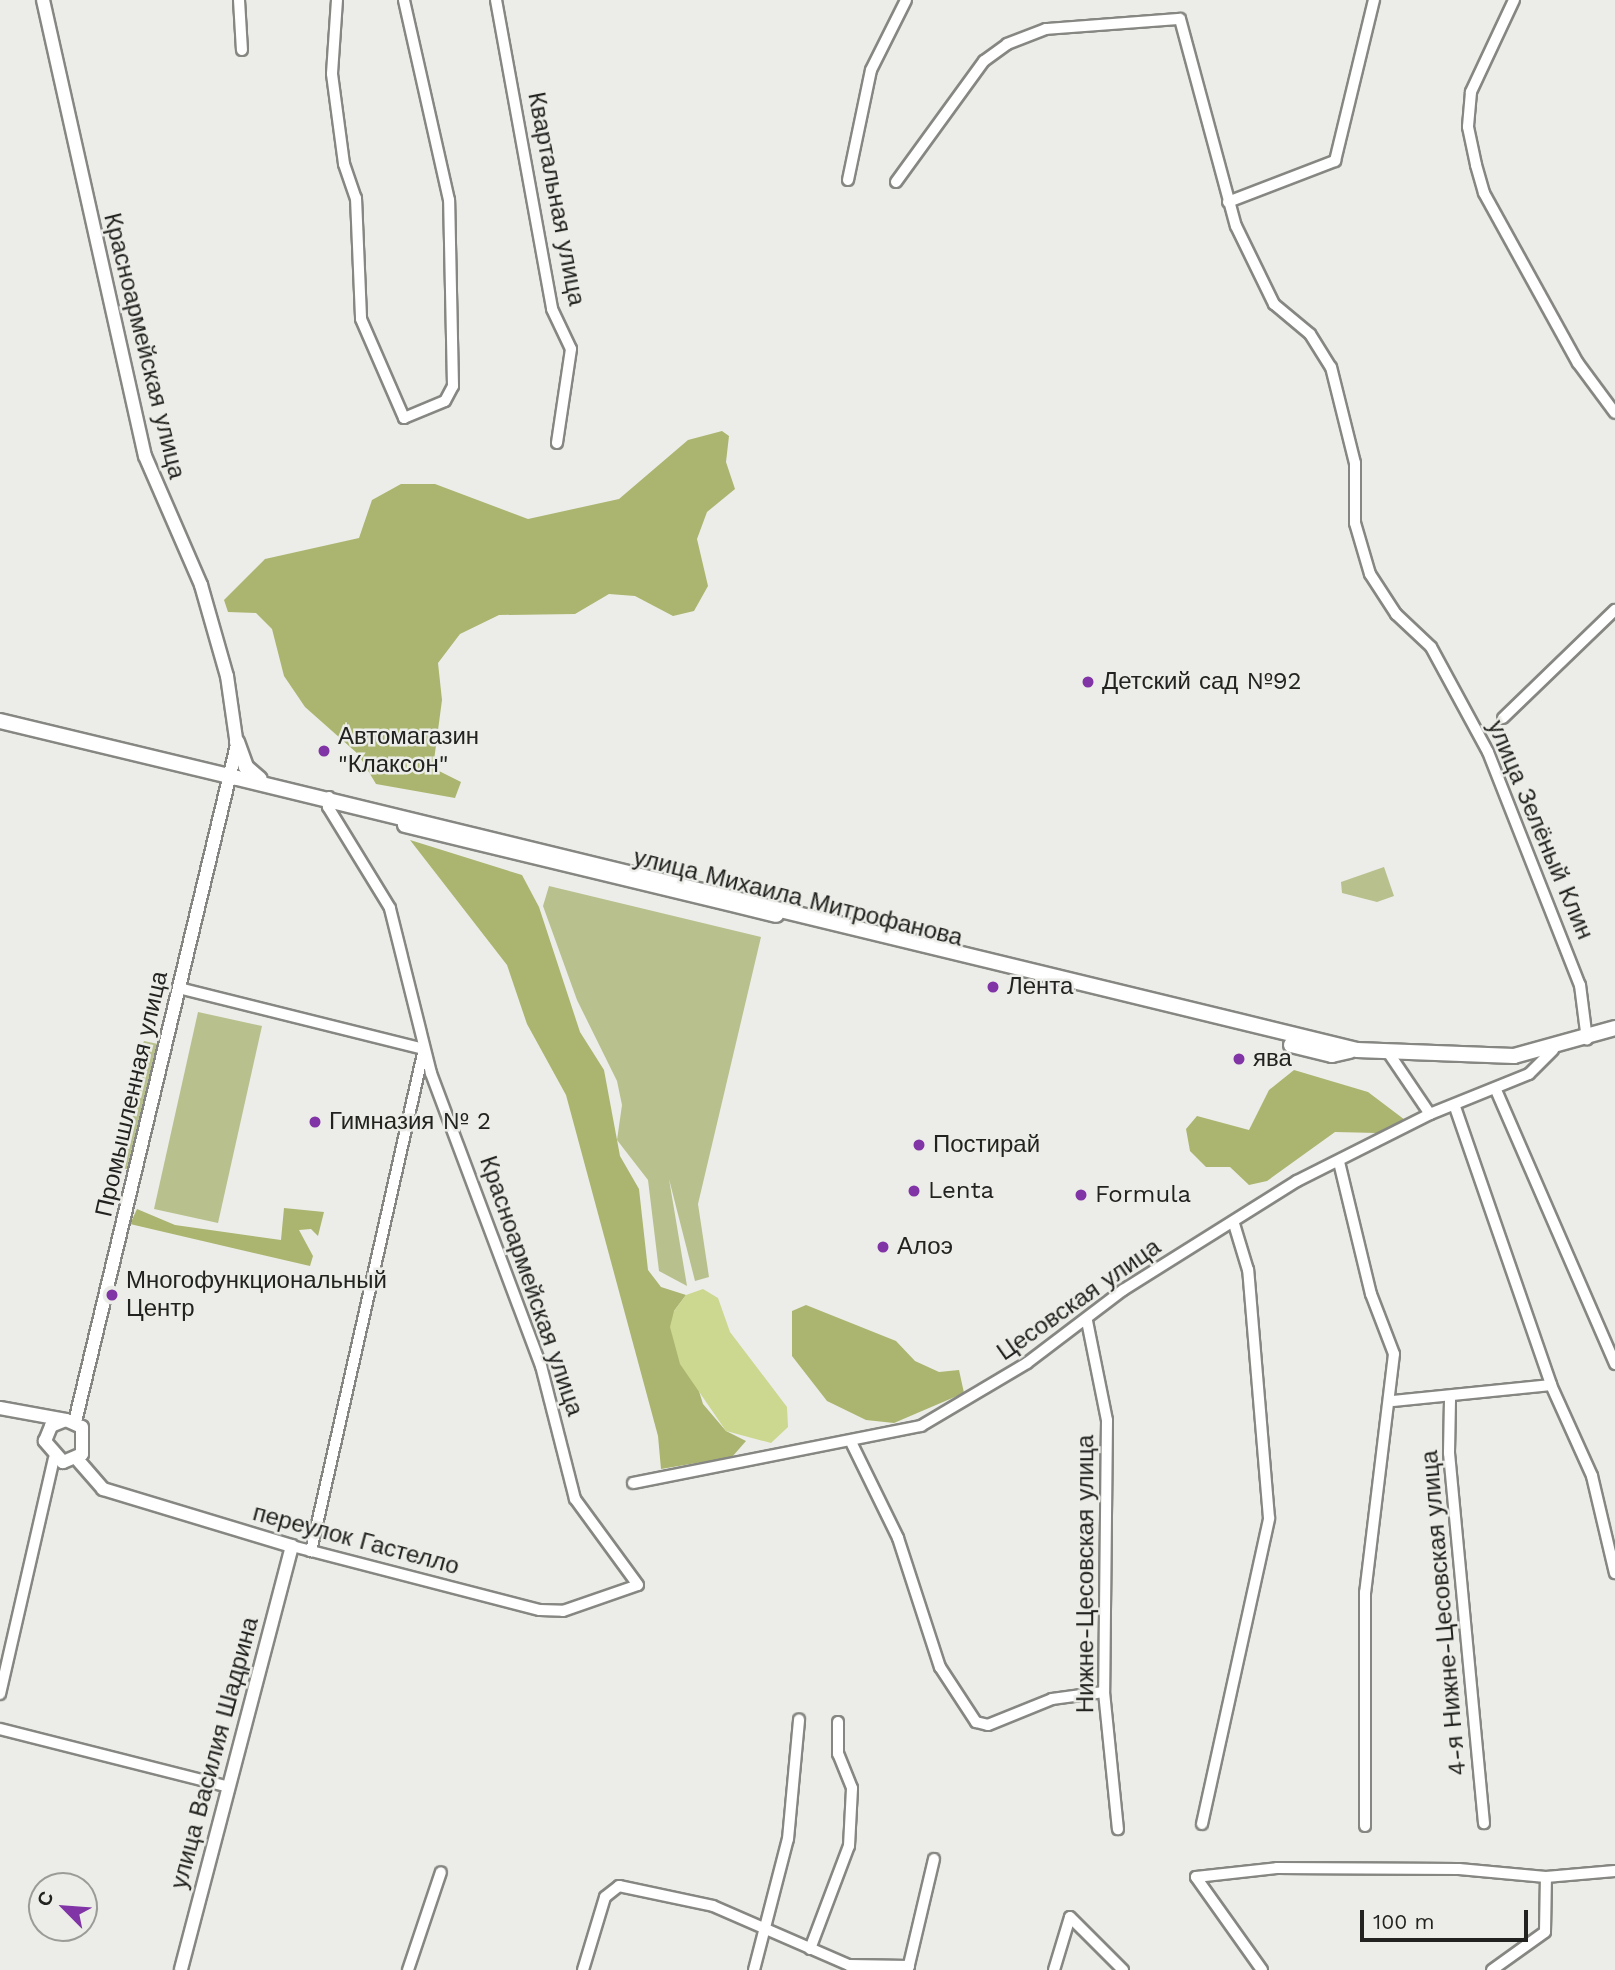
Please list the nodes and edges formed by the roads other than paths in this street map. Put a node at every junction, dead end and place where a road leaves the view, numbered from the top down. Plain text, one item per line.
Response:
1 (43, 0) edge
2 (239, 0) edge
3 (337, 0) edge
4 (404, 0) edge
5 (496, 0) edge
6 (906, 0) edge
7 (1374, 0) edge
8 (1514, 0) edge
9 (242, 50) dead end
10 (848, 180) dead end
11 (896, 182) dead end
12 (1228, 202) junction
13 (1615, 413) edge
14 (557, 443) dead end
15 (1615, 610) edge
16 (1503, 718) dead end
17 (0, 721) edge
18 (237, 742) junction
19 (229, 776) junction
20 (261, 779) junction
21 (328, 800) junction
22 (179, 988) junction
23 (1614, 1031) edge
24 (1587, 1040) junction
25 (424, 1049) junction
26 (1553, 1050) junction
27 (1390, 1055) junction
28 (1496, 1090) junction
29 (1455, 1107) junction
30 (1430, 1114) junction
31 (1339, 1162) junction
32 (1234, 1224) junction
33 (1087, 1321) junction
34 (1615, 1364) edge
35 (1551, 1385) junction
36 (1450, 1400) junction
37 (1393, 1401) junction
38 (0, 1408) edge
39 (29, 1414) junction
40 (71, 1421) junction
41 (45, 1441) junction
42 (852, 1444) junction
43 (65, 1460) junction
44 (633, 1483) dead end
45 (292, 1546) junction
46 (311, 1551) junction
47 (1615, 1573) edge
48 (638, 1584) joint
49 (1104, 1692) junction
50 (0, 1694) edge
51 (799, 1720) dead end
52 (838, 1722) dead end
53 (0, 1729) edge
54 (226, 1786) junction
55 (1484, 1823) dead end
56 (1202, 1824) dead end
57 (1365, 1826) dead end
58 (1118, 1829) dead end
59 (934, 1859) dead end
60 (1615, 1871) edge
61 (440, 1872) dead end
62 (1545, 1877) junction
63 (764, 1928) junction
64 (810, 1949) junction
65 (909, 1968) edge
66 (181, 1970) edge
67 (408, 1970) edge
68 (583, 1970) edge
69 (754, 1970) edge
70 (1054, 1970) edge
71 (1123, 1970) edge
72 (1262, 1970) edge
73 (1492, 1970) edge

1 - 18 street, Красноармейская улица
2 - 9 street
3 - 4 street
5 - 14 street, Квартальная улица
6 - 10 street
7 - 12 street
8 - 13 street
11 - 12 street, улица Зелёный Клин
12 - 24 street, улица Зелёный Клин
15 - 16 street
17 - 19 main road, улица Михаила Митрофанова
18 - 19 street, Красноармейская улица
18 - 20 main road
19 - 20 main road, улица Михаила Митрофанова
19 - 21 main road, улица Михаила Митрофанова
19 - 22 street, Промышленная улица
20 - 21 main road, улица Михаила Митрофанова
21 - 25 street, Красноармейская улица
21 - 27 main road, улица Михаила Митрофанова
22 - 25 street
22 - 40 street, Промышленная улица
23 - 24 main road, улица Михаила Митрофанова
24 - 26 main road, улица Михаила Митрофанова
25 - 46 street
25 - 48 street, Красноармейская улица
26 - 27 main road, улица Михаила Митрофанова
26 - 28 street, Цесовская улица
27 - 30 street
28 - 29 street, Цесовская улица
28 - 34 street
29 - 30 street, Цесовская улица
29 - 35 street
30 - 31 street, Цесовская улица
31 - 32 street, Цесовская улица
31 - 37 street
32 - 33 street, Цесовская улица
32 - 56 street
33 - 42 street, Цесовская улица
33 - 49 street, Нижне-Цесовская улица
35 - 36 street
35 - 47 street
36 - 37 street
36 - 55 street, 4-я Нижне-Цесовская улица
37 - 57 street
38 - 39 street
39 - 40 street
39 - 41 street
40 - 41 street
40 - 43 street
41 - 43 street
42 - 44 street, Цесовская улица
42 - 49 street
43 - 45 street, переулок Гастелло
43 - 50 street
45 - 46 street, переулок Гастелло
45 - 54 street, улица Василия Шадрина
46 - 48 street, переулок Гастелло
49 - 58 street, Нижне-Цесовская улица
51 - 63 street
52 - 64 street
53 - 54 street
54 - 66 street, улица Василия Шадрина
59 - 65 street
60 - 62 street
61 - 67 street
62 - 72 street
62 - 73 street
63 - 64 street
63 - 68 street
63 - 69 street
64 - 65 street
70 - 71 street

